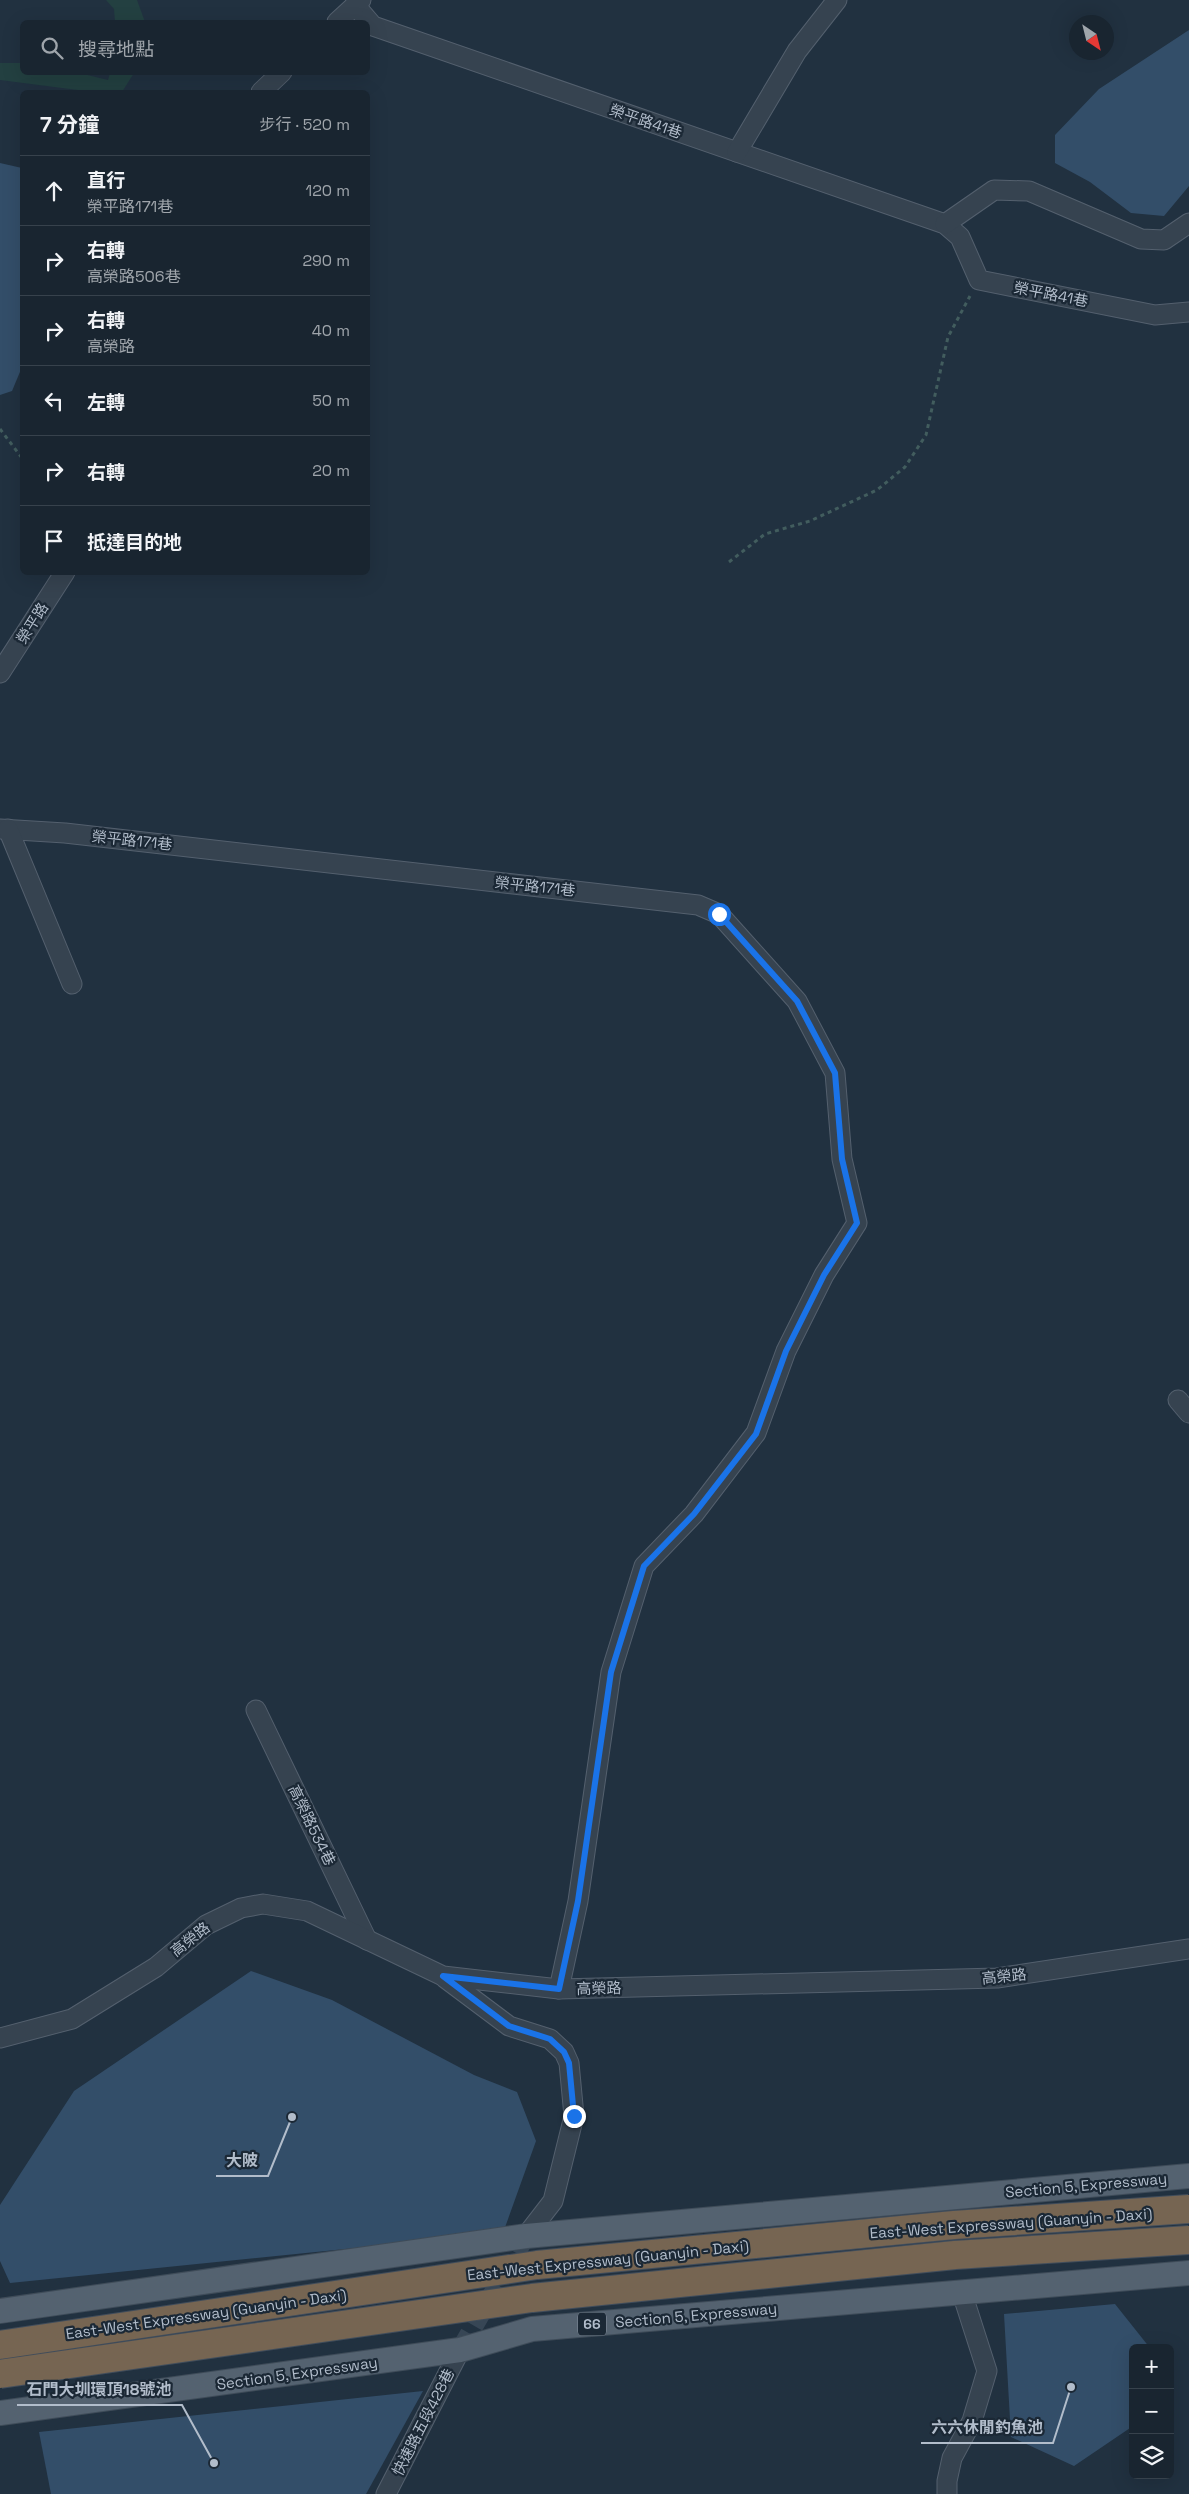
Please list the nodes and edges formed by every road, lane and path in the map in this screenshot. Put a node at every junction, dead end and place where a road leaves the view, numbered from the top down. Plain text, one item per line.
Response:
1 (837, 0) edge
2 (358, 3) edge
3 (339, 20) edge
4 (370, 20) edge
5 (370, 20) edge
6 (279, 75) edge
7 (263, 90) edge
8 (737, 152) junction
9 (1189, 223) edge
10 (945, 224) junction
11 (979, 280) junction
12 (1189, 312) edge
13 (0, 429) edge
14 (20, 455) edge
15 (729, 562) dead end
16 (62, 575) edge
17 (0, 673) edge
18 (4, 829) edge
19 (72, 984) dead end
20 (256, 1710) dead end
21 (367, 1940) junction
22 (1189, 1950) edge
23 (443, 1976) junction
24 (559, 1989) junction
25 (0, 2038) edge
26 (1189, 2176) edge
27 (1189, 2209) edge
28 (526, 2236) junction
29 (1189, 2240) edge
30 (1189, 2273) edge
31 (962, 2293) junction
32 (0, 2311) edge
33 (0, 2345) edge
34 (460, 2350) junction
35 (0, 2374) edge
36 (0, 2413) edge
37 (386, 2494) edge
38 (947, 2494) edge

1 - 8 street
2 - 3 street
2 - 5 street, 榮平路41巷
4 - 8 street, 榮平路41巷
6 - 7 street
8 - 10 street, 榮平路41巷
9 - 10 street
10 - 11 street, 榮平路41巷
11 - 12 street, 榮平路41巷
11 - 15 path
13 - 14 path
16 - 17 street, 榮平路
18 - 19 street
18 - 24 street, 榮平路171巷
20 - 21 street, 高榮路534巷
21 - 23 street, 高榮路
21 - 25 street, 高榮路
22 - 24 street, 高榮路
23 - 24 street, 高榮路
23 - 28 street
26 - 28 main road, Section 5, Expressway
27 - 33 highway, East-West Expressway (Guanyin - Daxi), bridge
28 - 32 main road, Section 5, Expressway
29 - 35 highway, East-West Expressway (Guanyin - Daxi) / 66, bridge
30 - 31 main road, Section 5, Expressway / 66
31 - 34 main road, Section 5, Expressway / 66
31 - 38 street
34 - 36 main road, Section 5, Expressway / 66
34 - 37 street, 快速路五段428巷

